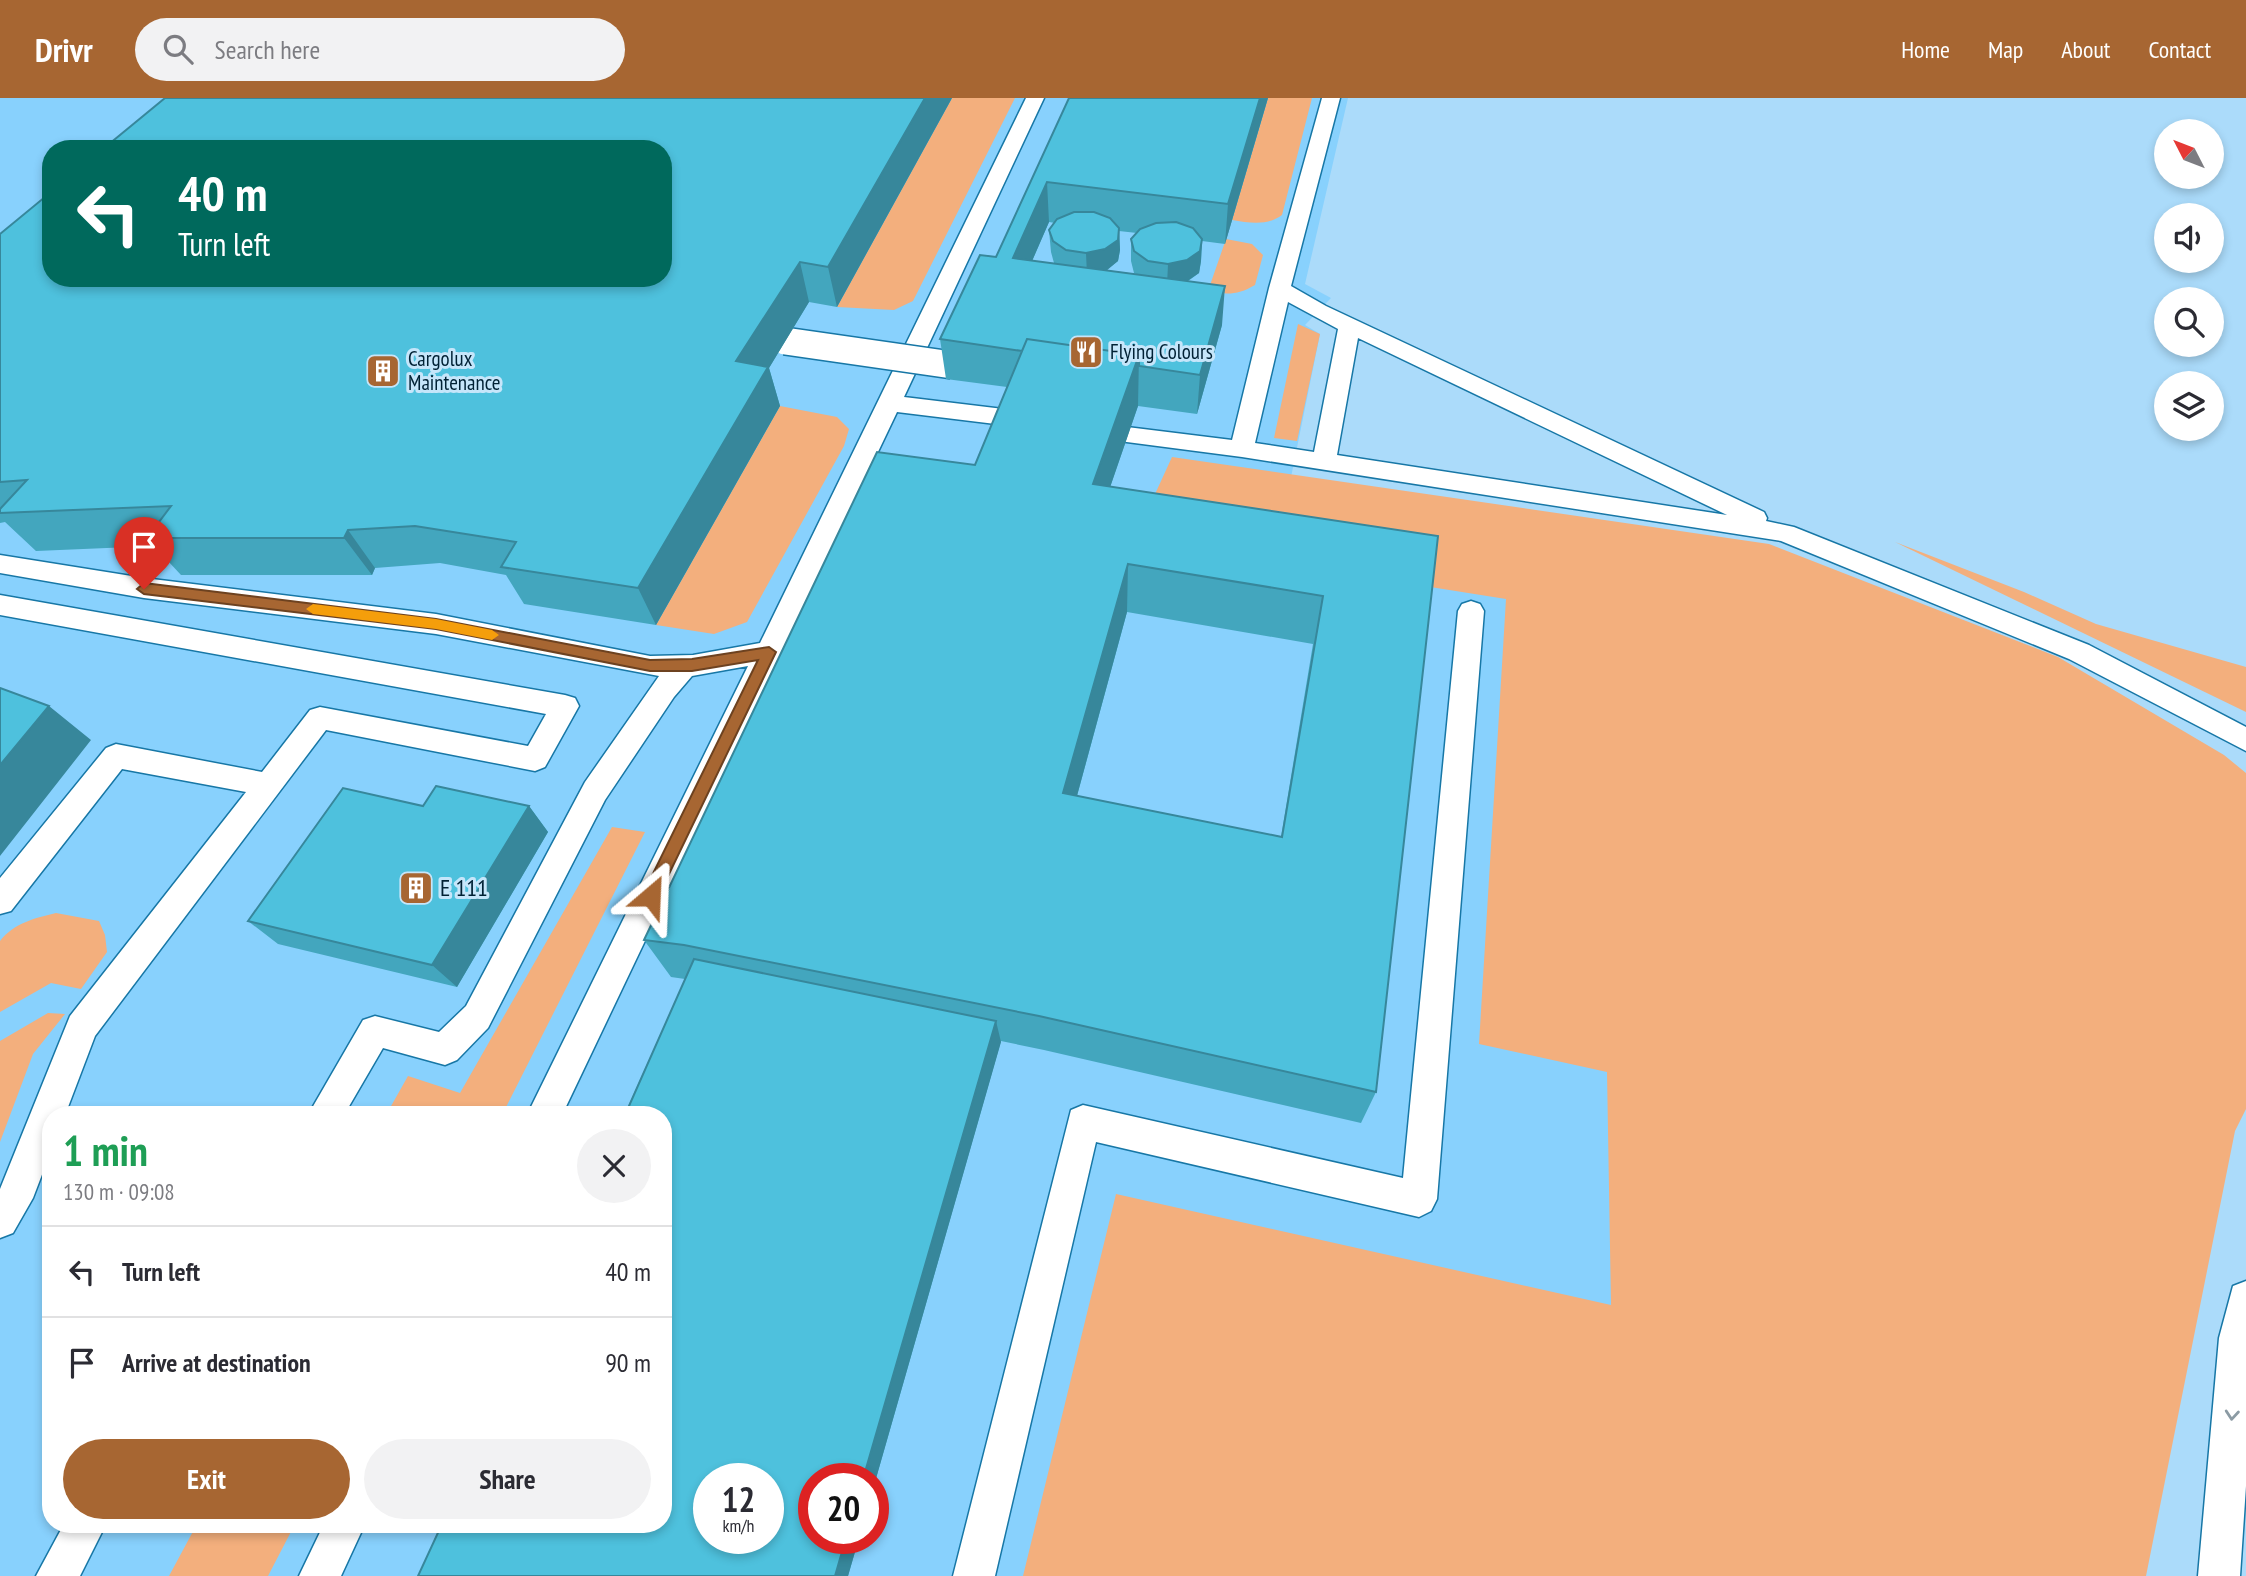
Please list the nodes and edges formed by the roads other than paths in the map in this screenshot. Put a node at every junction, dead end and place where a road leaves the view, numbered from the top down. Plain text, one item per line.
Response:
1 (1035, 98) edge
2 (1331, 98) edge
3 (1280, 288) junction
4 (1349, 326) junction
5 (785, 341) dead end
6 (952, 365) edge
7 (890, 403) junction
8 (1020, 419) edge
9 (1127, 435) edge
10 (1242, 449) junction
11 (1324, 462) junction
12 (1785, 533) junction
13 (0, 564) edge
14 (0, 605) edge
15 (1471, 611) dead end
16 (769, 652) junction
17 (685, 665) junction
18 (2246, 740) edge
19 (269, 785) junction
20 (0, 901) edge
21 (51, 1106) edge
22 (330, 1106) edge
23 (548, 1106) edge
24 (42, 1129) edge
25 (0, 1220) edge
26 (2246, 1299) edge
27 (81, 1533) edge
28 (341, 1533) edge
29 (57, 1576) edge
30 (320, 1576) edge
31 (974, 1576) edge
32 (2219, 1576) edge

1 - 7 lane
2 - 3 lane
3 - 4 lane
3 - 10 lane
4 - 11 lane
4 - 12 lane
5 - 6 street, bridge
7 - 8 lane
7 - 16 lane
9 - 10 lane
10 - 11 lane
11 - 12 lane
12 - 18 lane
13 - 17 lane
14 - 19 lane
15 - 31 lane
16 - 17 lane
16 - 23 lane
17 - 22 lane
19 - 20 lane
19 - 21 lane
24 - 25 lane
26 -> 32 lane
27 - 29 lane
28 - 30 lane

